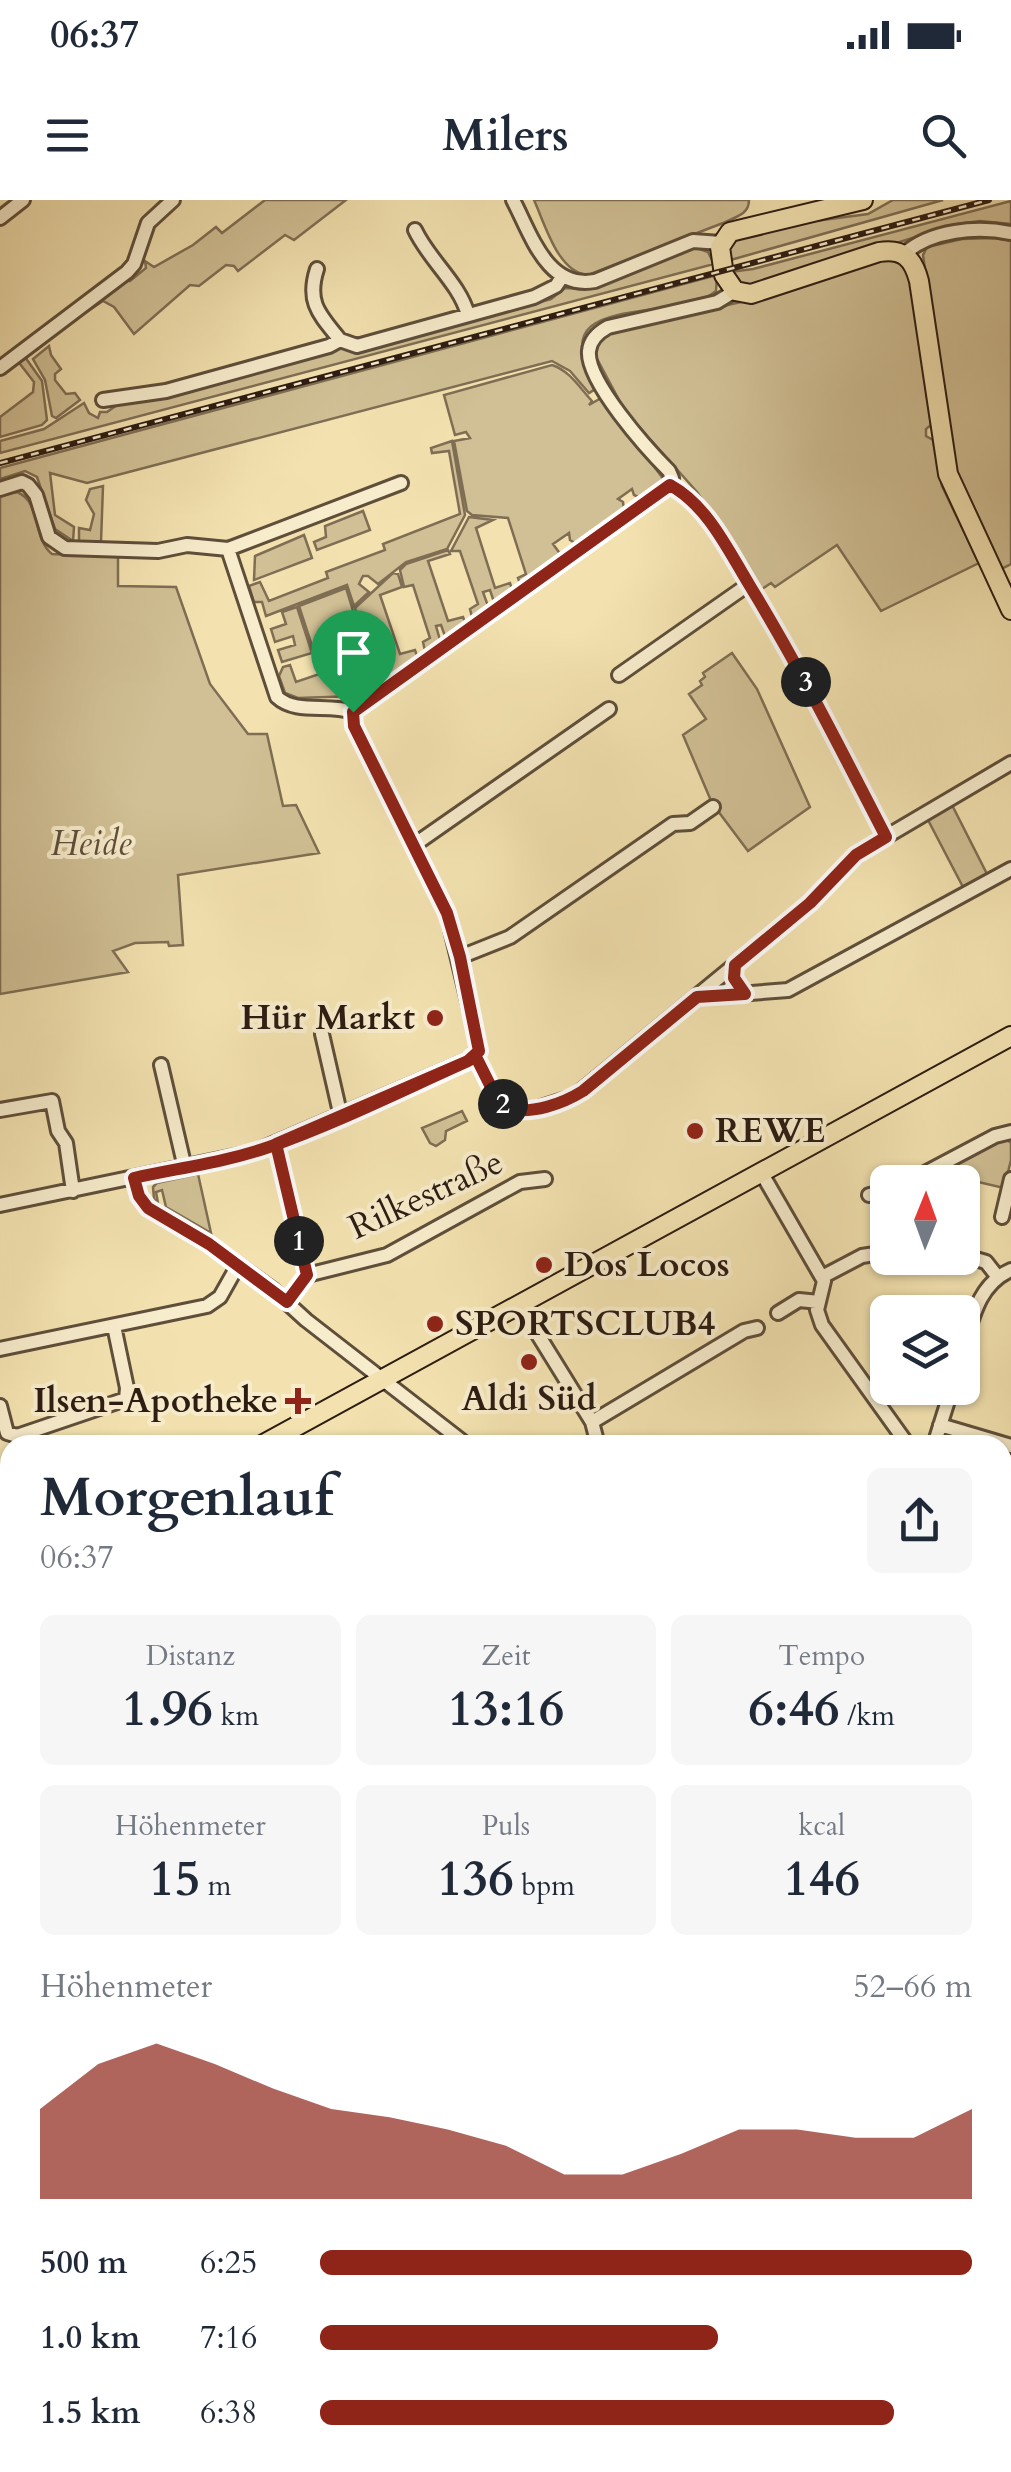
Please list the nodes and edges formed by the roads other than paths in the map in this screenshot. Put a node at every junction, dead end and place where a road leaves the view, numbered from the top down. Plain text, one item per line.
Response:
1 (174, 200) edge
2 (513, 200) edge
3 (863, 200) edge
4 (16, 202) edge
5 (0, 218) edge
6 (416, 230) dead end
7 (1011, 232) edge
8 (721, 243) junction
9 (904, 254) junction
10 (317, 269) dead end
11 (562, 277) junction
12 (735, 291) junction
13 (468, 316) junction
14 (340, 340) junction
15 (0, 368) edge
16 (104, 400) dead end
17 (402, 483) dead end
18 (670, 485) junction
19 (0, 488) edge
20 (228, 549) junction
21 (749, 584) junction
22 (1011, 610) edge
23 (619, 675) dead end
24 (609, 709) dead end
25 (353, 712) junction
26 (1011, 763) edge
27 (713, 807) dead end
28 (886, 837) junction
29 (414, 845) junction
30 (1011, 869) edge
31 (460, 957) junction
32 (735, 965) junction
33 (745, 994) junction
34 (697, 997) junction
35 (322, 1034) dead end
36 (1011, 1036) edge
37 (476, 1057) junction
38 (161, 1065) dead end
39 (0, 1110) edge
40 (341, 1117) junction
41 (1011, 1132) edge
42 (276, 1144) junction
43 (940, 1165) edge
44 (184, 1168) junction
45 (761, 1172) junction
46 (134, 1178) junction
47 (545, 1179) dead end
48 (1011, 1179) edge
49 (73, 1191) junction
50 (0, 1205) edge
51 (1002, 1217) dead end
52 (870, 1255) edge
53 (980, 1260) edge
54 (238, 1265) junction
55 (1004, 1273) edge
56 (307, 1275) junction
57 (822, 1277) junction
58 (980, 1299) edge
59 (287, 1302) junction
60 (818, 1302) junction
61 (520, 1304) junction
62 (778, 1313) dead end
63 (114, 1326) junction
64 (758, 1328) dead end
65 (0, 1349) edge
66 (383, 1379) junction
67 (946, 1405) edge
68 (0, 1406) edge
69 (592, 1422) junction
70 (940, 1424) junction
71 (14, 1435) edge
72 (20, 1435) edge
73 (280, 1435) edge
74 (454, 1435) edge
75 (595, 1435) edge
76 (901, 1435) edge
77 (937, 1435) edge
78 (976, 1435) edge

1 - 15 street
2 - 11 street
3 - 8 main road
4 - 5 street
6 - 13 street
7 - 9 street
8 - 11 street
8 - 12 main road
9 - 12 main road
9 - 22 main road
10 - 14 street
11 - 13 street
12 - 18 street
13 - 14 street
14 - 16 street
17 - 20 street
18 - 21 street
18 - 25 street
19 - 20 street
20 - 25 street
21 - 23 street
21 - 28 street
24 - 29 street
25 - 29 street
26 - 28 street
27 - 31 street
28 - 32 street
29 - 31 street
30 - 33 street
31 - 37 street
32 - 33 street
32 - 34 street
33 - 34 street
34 - 37 street
35 - 40 street
36 - 45 main road
37 - 40 street
38 - 44 street
39 - 49 street
40 - 42 street
41 - 43 street
42 - 44 street
42 - 56 street
44 - 46 street
45 - 57 street
45 - 61 main road
46 - 49 street
46 - 54 street
47 - 56 street, Rilkestraße
48 - 51 street
49 - 50 street
52 - 57 street
53 - 55 street
54 - 59 street
54 - 63 street
55 - 58 street
56 - 59 street
57 - 60 street
59 - 66 street
60 - 62 street
60 - 76 street
61 - 66 main road
61 - 69 street
63 - 65 street
63 - 72 street
64 - 69 street
66 - 73 main road
66 - 74 street
67 - 70 street
68 - 71 street
69 - 75 street
70 - 77 street
70 - 78 street

